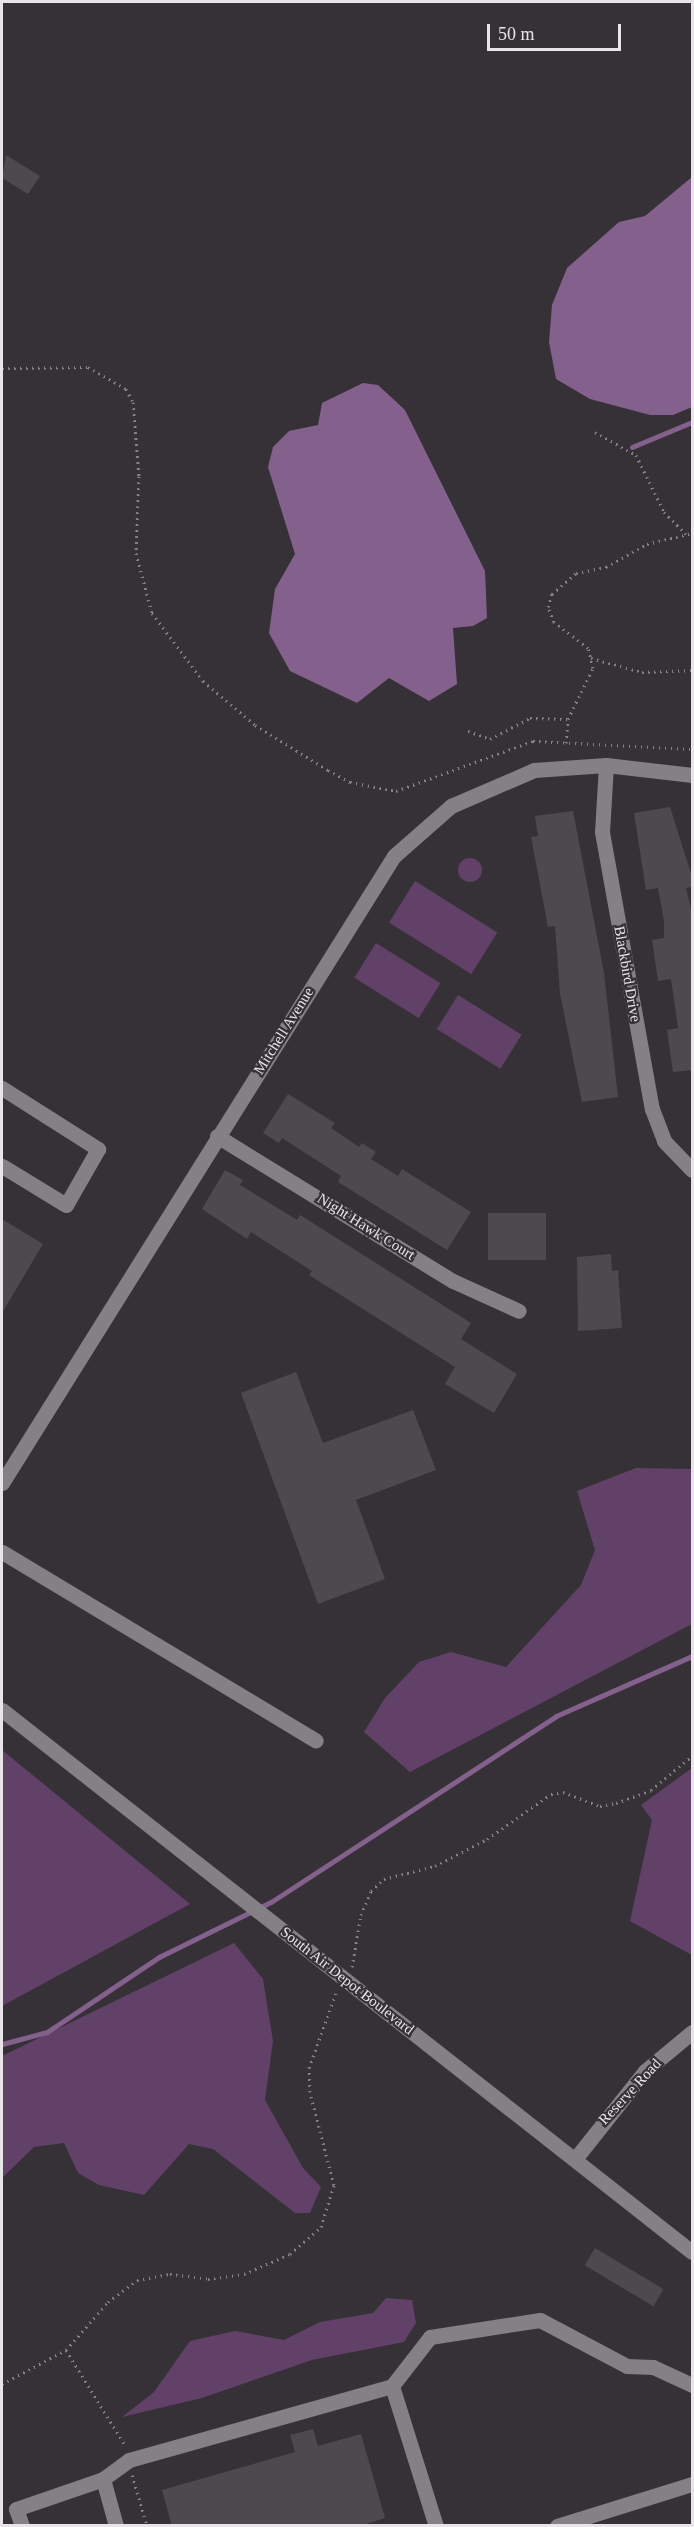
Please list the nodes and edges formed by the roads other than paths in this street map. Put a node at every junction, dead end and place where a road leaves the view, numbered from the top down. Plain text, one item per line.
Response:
1 (606, 765) junction
2 (693, 775) edge
3 (2, 1088) edge
4 (218, 1136) junction
5 (2, 1166) edge
6 (693, 1170) edge
7 (519, 1311) dead end
8 (2, 1483) edge
9 (2, 1552) edge
10 (2, 1710) edge
11 (316, 1741) dead end
12 (693, 2032) edge
13 (575, 2159) junction
14 (693, 2252) edge
15 (693, 2385) edge
16 (392, 2386) junction
17 (103, 2479) junction
18 (693, 2484) edge
19 (587, 2521) edge
20 (22, 2526) edge
21 (116, 2526) edge
22 (436, 2526) edge
23 (557, 2526) edge

1 - 2 street, Mitchell Avenue
1 - 4 street, Mitchell Avenue
1 - 6 street, Blackbird Drive
3 - 5 street
4 - 7 street, Night Hawk Court
4 - 8 street, Mitchell Avenue
9 - 11 street
10 - 13 street, South Air Depot Boulevard
12 - 13 street, Reserve Road
13 - 14 street, South Air Depot Boulevard
15 - 16 street
16 - 17 street
16 - 22 street
17 - 20 street
17 - 21 street
18 - 19 street
19 - 23 street

